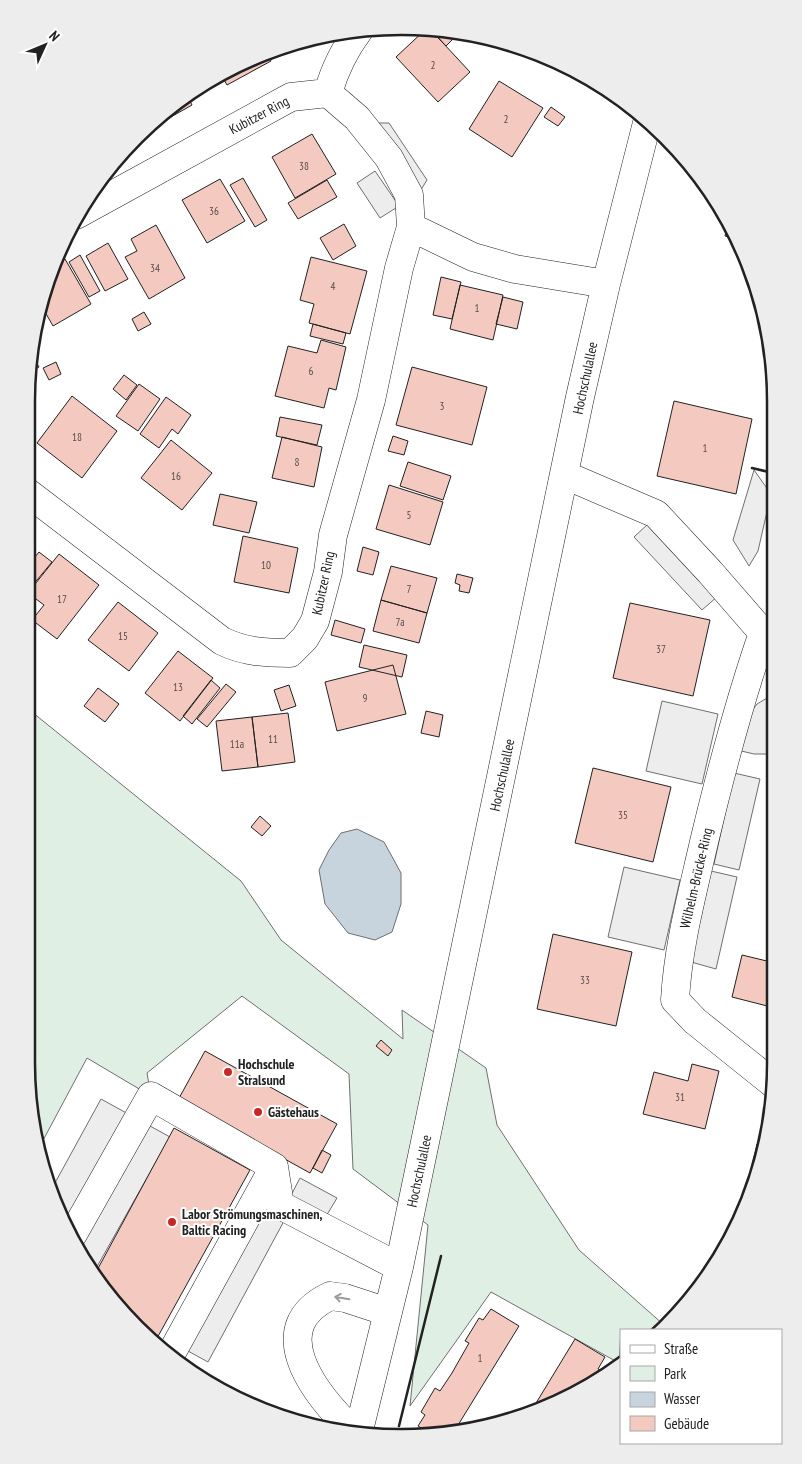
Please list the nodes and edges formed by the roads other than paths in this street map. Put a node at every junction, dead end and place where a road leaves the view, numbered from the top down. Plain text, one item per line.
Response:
1 (353, 38) edge
2 (328, 93) junction
3 (645, 129) edge
4 (91, 207) edge
5 (411, 227) junction
6 (606, 284) junction
7 (565, 475) junction
8 (35, 498) edge
9 (767, 637) edge
10 (767, 640) edge
11 (766, 1078) edge
12 (274, 1166) junction
13 (75, 1230) edge
14 (400, 1267) junction
15 (388, 1312) junction
16 (174, 1349) edge
17 (347, 1425) edge
18 (361, 1427) edge

1 - 2 street
2 - 4 street, Kubitzer Ring
2 - 5 street, Kubitzer Ring
3 - 6 street, Hochschulallee
5 - 6 street
5 - 8 street, Kubitzer Ring
6 - 7 street, Hochschulallee
7 - 9 street, Wilhelm-Brücke-Ring
7 - 14 street, Hochschulallee
10 - 11 street, Wilhelm-Brücke-Ring
12 - 13 street
12 - 14 street
12 - 16 street
14 - 15 street, Hochschulallee
15 -> 17 street
15 - 18 street, Hochschulallee

